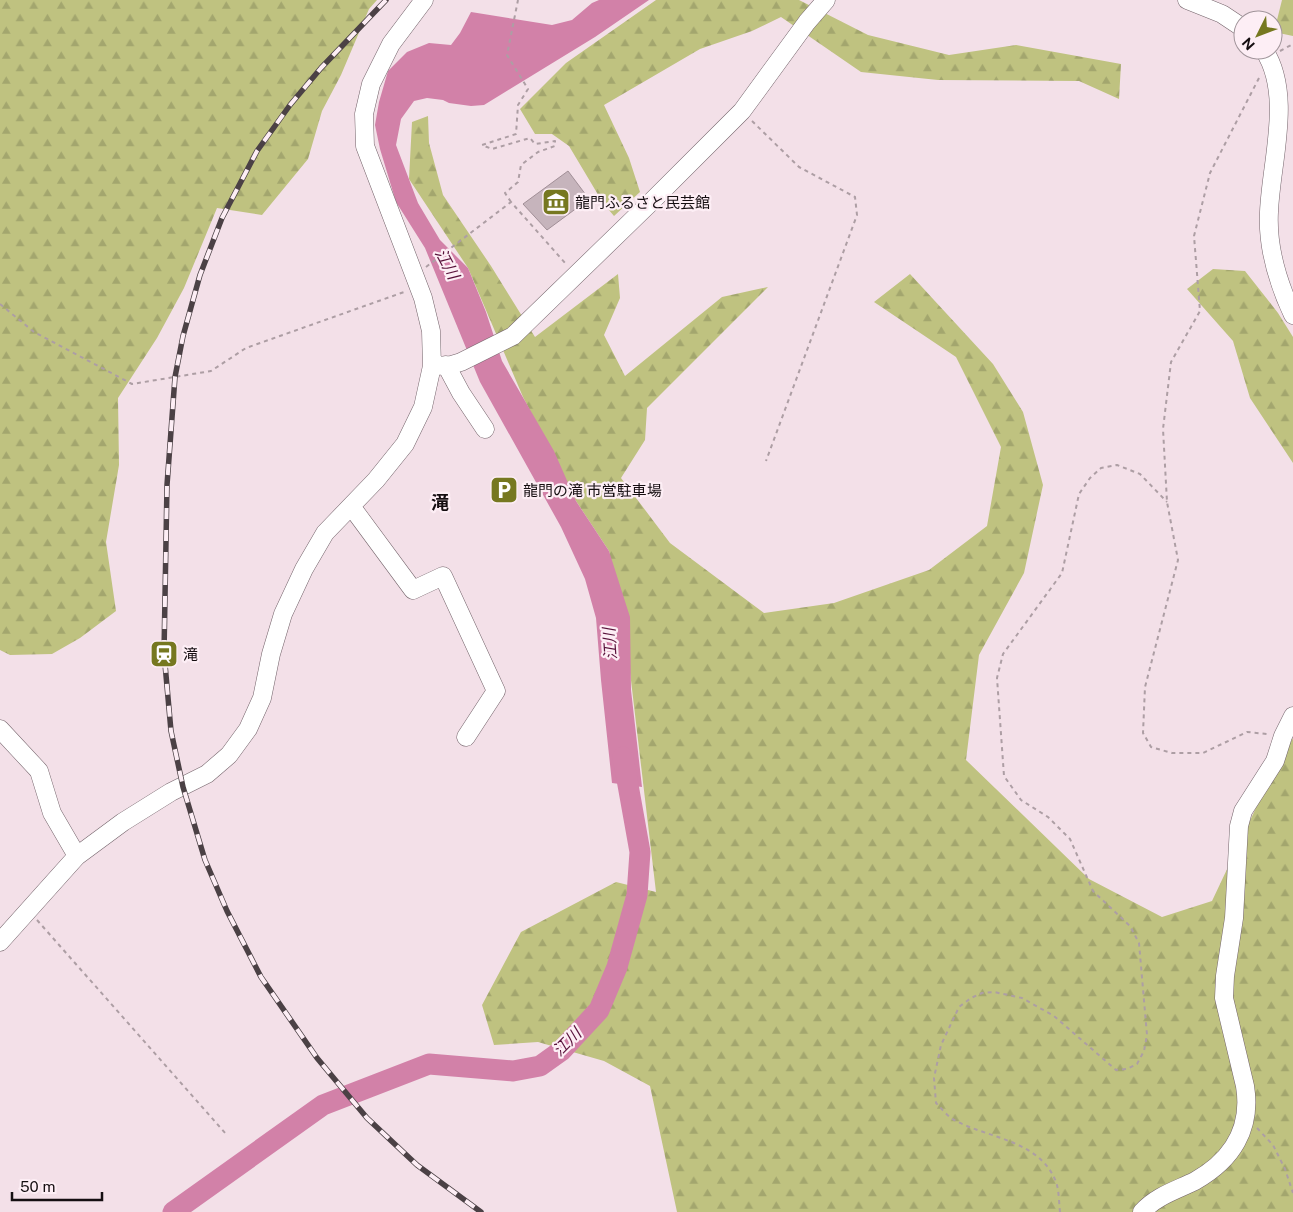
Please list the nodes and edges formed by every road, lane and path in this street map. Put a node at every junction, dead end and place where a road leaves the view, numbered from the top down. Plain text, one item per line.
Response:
1 (424, 0) edge
2 (518, 0) edge
3 (826, 0) edge
4 (1187, 0) edge
5 (1233, 21) edge
6 (1263, 60) edge
7 (1269, 60) edge
8 (742, 111) junction
9 (511, 202) junction
10 (422, 270) dead end
11 (575, 274) junction
12 (419, 288) junction
13 (0, 304) edge
14 (1293, 316) edge
15 (446, 364) junction
16 (484, 429) dead end
17 (766, 461) dead end
18 (1167, 502) junction
19 (351, 506) junction
20 (1293, 716) edge
21 (0, 729) edge
22 (1283, 736) junction
23 (466, 737) dead end
24 (76, 856) junction
25 (28, 910) junction
26 (0, 942) edge
27 (1246, 1118) junction
28 (226, 1134) dead end
29 (1293, 1192) edge
30 (1060, 1212) edge
31 (1142, 1212) edge

1 - 12 street
2 - 9 path
3 - 8 street
4 - 5 street
6 - 18 path
7 - 14 street
8 - 11 street
8 - 17 path
9 - 10 path
9 - 11 path
11 - 15 street
12 - 13 path
12 - 15 street
15 - 16 street
15 - 19 street
18 - 22 path
18 - 30 path
19 - 23 street
19 - 24 street
20 - 22 street
21 - 24 street
22 - 27 street
24 - 25 street
25 - 26 street
25 - 28 path
27 - 29 path
27 - 31 street

